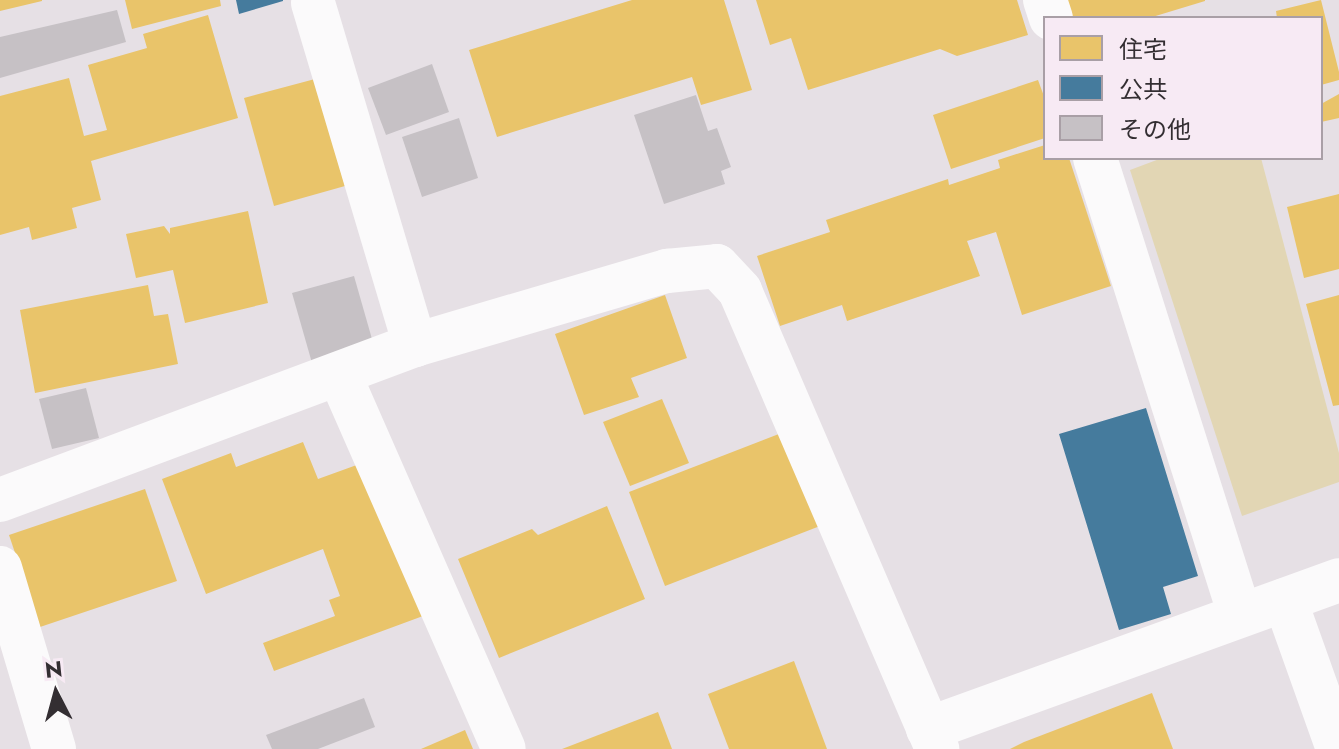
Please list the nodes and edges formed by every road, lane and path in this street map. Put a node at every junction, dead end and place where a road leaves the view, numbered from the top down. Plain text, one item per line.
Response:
1 (313, 3) dead end
2 (1096, 160) edge
3 (415, 345) junction
4 (340, 376) junction
5 (0, 500) edge
6 (0, 568) edge
7 (1339, 580) edge
8 (1285, 600) junction
9 (1240, 615) junction
10 (932, 739) edge
11 (54, 749) edge
12 (504, 749) edge
13 (1338, 749) edge

1 - 3 street
2 - 9 street
3 - 4 street
3 - 10 street
4 - 5 street
4 - 12 street
6 - 11 street
7 - 8 street
8 - 9 street
8 - 13 street
9 - 10 street

